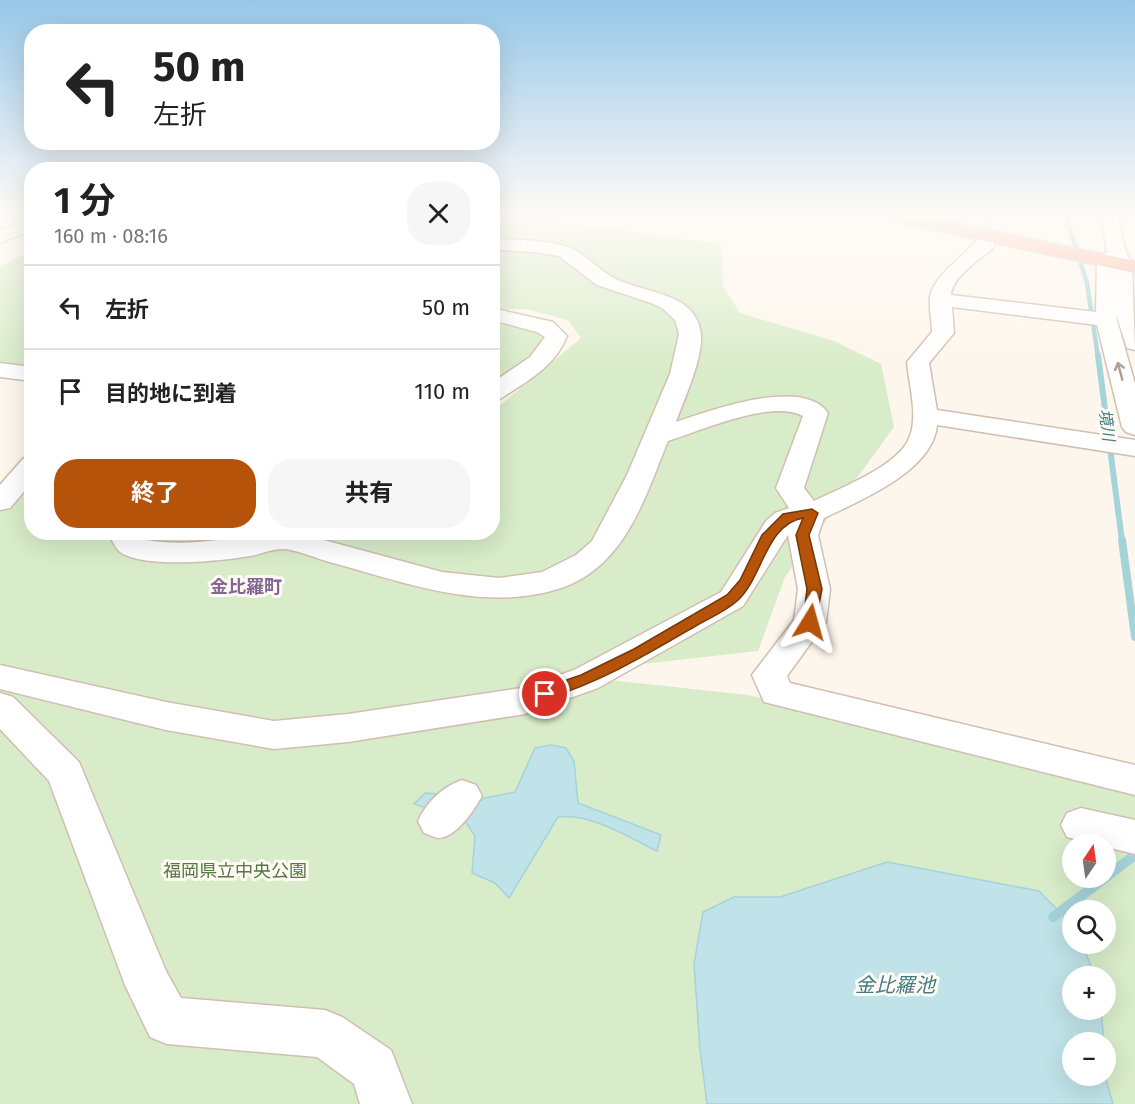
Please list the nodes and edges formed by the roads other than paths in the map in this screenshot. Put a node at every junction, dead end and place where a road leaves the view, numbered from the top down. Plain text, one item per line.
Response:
1 (585, 267) edge
2 (962, 267) edge
3 (1121, 267) edge
4 (1123, 267) edge
5 (941, 300) junction
6 (500, 316) edge
7 (1106, 320) junction
8 (1135, 343) edge
9 (500, 388) edge
10 (924, 416) junction
11 (1135, 427) edge
12 (658, 436) junction
13 (1135, 447) edge
14 (24, 474) edge
15 (0, 502) edge
16 (812, 513) junction
17 (127, 540) edge
18 (271, 540) edge
19 (298, 540) edge
20 (0, 677) edge
21 (0, 706) edge
22 (1135, 780) edge
23 (1080, 825) dead end
24 (1135, 837) edge
25 (386, 1104) edge

1 - 12 street
2 - 5 street
3 - 7 street
4 - 8 street
5 - 7 street
5 - 10 street
6 - 9 street
11 -> 7 street
10 - 13 street
10 - 16 street
12 - 16 street
12 - 19 street
14 - 15 street
16 - 20 street
16 - 22 street
17 - 18 street
21 - 25 street
23 - 24 street

